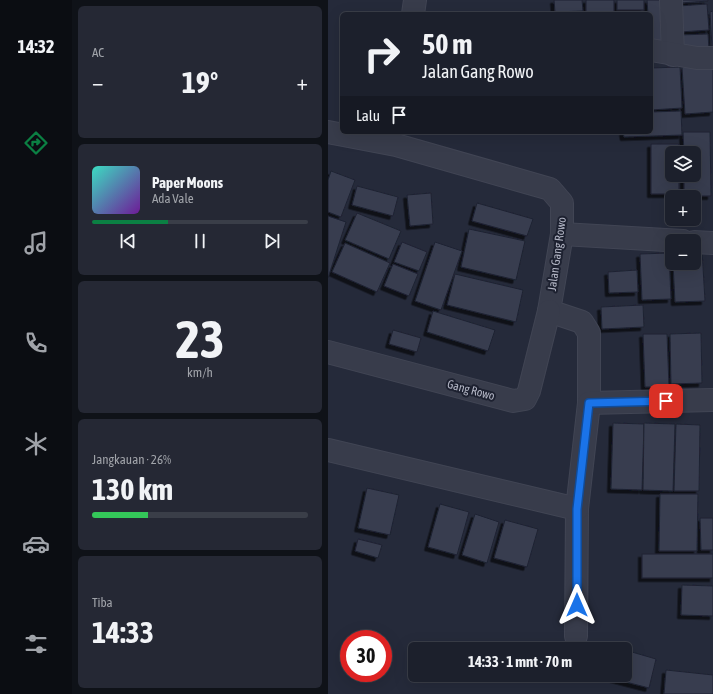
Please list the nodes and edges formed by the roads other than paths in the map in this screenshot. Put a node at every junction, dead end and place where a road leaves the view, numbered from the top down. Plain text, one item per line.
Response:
1 (415, 0) edge
2 (671, 0) edge
3 (413, 12) edge
4 (653, 50) edge
5 (673, 55) junction
6 (713, 58) edge
7 (328, 132) edge
8 (340, 133) edge
9 (351, 134) edge
10 (397, 138) edge
11 (562, 234) junction
12 (665, 240) edge
13 (701, 242) edge
14 (713, 243) edge
15 (549, 311) junction
16 (328, 352) edge
17 (713, 400) edge
18 (589, 403) junction
19 (328, 450) edge
20 (577, 509) junction
21 (576, 636) dead end

1 - 3 street
2 - 5 street
4 - 5 street
5 - 6 street
7 - 8 street, Jalan Gang Rowo
9 - 10 street, Jalan Gang Rowo
10 - 11 street, Jalan Gang Rowo
11 - 12 street
11 - 15 street, Jalan Gang Rowo
13 - 14 street
15 - 16 street, Gang Rowo
15 - 18 street
17 - 18 street
18 - 20 street
19 - 20 street
20 - 21 street

